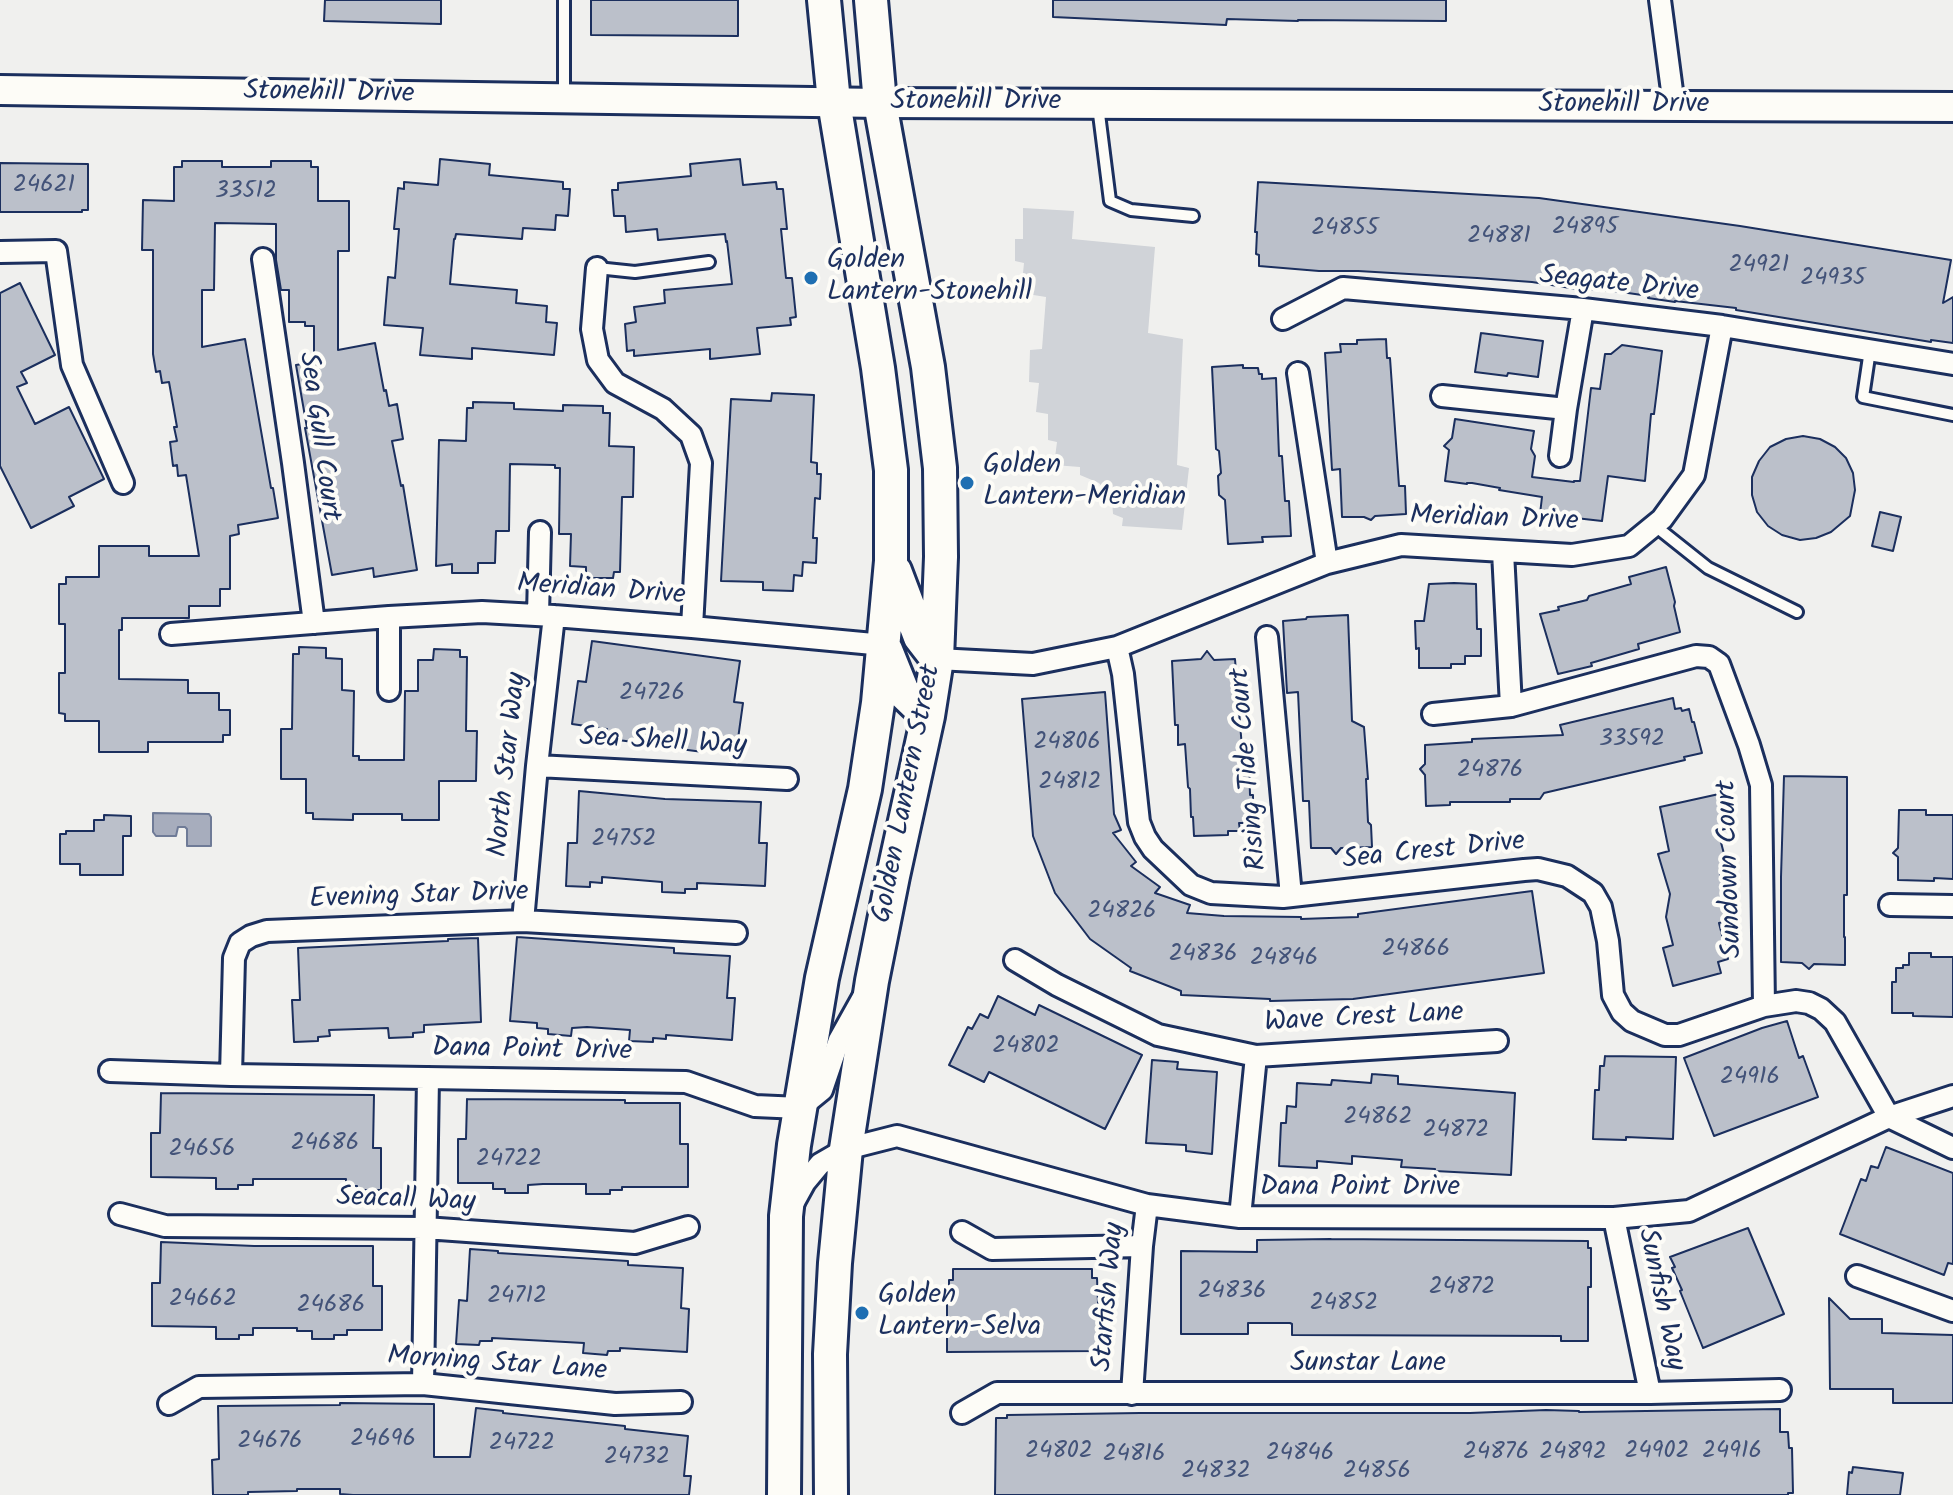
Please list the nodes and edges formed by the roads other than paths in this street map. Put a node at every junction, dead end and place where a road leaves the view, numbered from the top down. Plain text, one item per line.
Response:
1 (564, 0) edge
2 (824, 0) edge
3 (871, 0) edge
4 (1660, 0) edge
5 (0, 90) edge
6 (563, 98) junction
7 (834, 102) junction
8 (880, 103) junction
9 (1098, 104) junction
10 (1674, 106) junction
11 (1953, 107) edge
12 (1193, 216) dead end
13 (0, 252) edge
14 (263, 259) dead end
15 (709, 262) dead end
16 (597, 268) joint
17 (1583, 309) junction
18 (1283, 319) dead end
19 (1722, 326) junction
20 (1870, 350) junction
21 (1953, 364) edge
22 (1298, 373) dead end
23 (1442, 396) dead end
24 (1566, 409) junction
25 (1953, 415) edge
26 (1560, 456) dead end
27 (123, 483) dead end
28 (1654, 525) junction
29 (540, 532) dead end
30 (1503, 552) junction
31 (891, 561) junction
32 (1327, 563) junction
33 (1797, 612) dead end
34 (546, 615) junction
35 (389, 617) junction
36 (314, 623) junction
37 (692, 627) junction
38 (171, 634) dead end
39 (1267, 637) dead end
40 (884, 645) junction
41 (1117, 647) junction
42 (937, 659) junction
43 (389, 690) dead end
44 (1511, 706) junction
45 (1433, 714) dead end
46 (928, 716) junction
47 (537, 766) junction
48 (787, 779) dead end
49 (1291, 896) junction
50 (1890, 905) dead end
51 (1953, 906) edge
52 (523, 921) junction
53 (736, 933) dead end
54 (1015, 960) dead end
55 (872, 981) junction
56 (1764, 1006) junction
57 (1497, 1041) dead end
58 (1256, 1056) junction
59 (110, 1071) dead end
60 (231, 1075) junction
61 (428, 1078) junction
62 (1953, 1096) edge
63 (800, 1108) junction
64 (1889, 1117) junction
65 (1953, 1148) edge
66 (846, 1149) junction
67 (1147, 1205) junction
68 (120, 1214) dead end
69 (786, 1216) junction
70 (1240, 1217) junction
71 (1614, 1218) junction
72 (688, 1227) dead end
73 (425, 1228) junction
74 (962, 1232) dead end
75 (1142, 1246) junction
76 (1857, 1276) dead end
77 (1953, 1311) edge
78 (423, 1384) junction
79 (1780, 1390) dead end
80 (1650, 1393) junction
81 (1132, 1394) junction
82 (681, 1402) dead end
83 (169, 1404) dead end
84 (962, 1413) dead end
85 (784, 1495) edge
86 (831, 1495) edge

1 - 6 lane
2 - 7 main road, Golden Lantern Street
3 - 8 main road, Golden Lantern Street
4 - 10 street
5 - 6 main road, Stonehill Drive
6 - 7 main road, Stonehill Drive
7 - 8 main road, Stonehill Drive
7 - 31 main road, Golden Lantern Street
8 - 9 main road, Stonehill Drive
8 - 42 main road, Golden Lantern Street
9 - 10 main road, Stonehill Drive
9 - 12 lane
10 - 11 main road, Stonehill Drive
13 - 27 street
14 - 36 street, Sea Gull Court
15 - 16 lane
16 - 37 street
17 - 18 street, Seagate Drive
17 - 19 street, Seagate Drive
17 - 24 street
19 - 20 street, Seagate Drive
19 - 28 street, Meridian Drive
20 - 21 street, Seagate Drive
20 - 25 lane
22 - 32 street
23 - 24 street
24 - 26 street
28 - 30 street, Meridian Drive
28 - 33 lane
29 - 34 street, North Star Way
30 - 32 street, Meridian Drive
30 - 44 street
31 - 40 main road, Golden Lantern Street
31 - 42 main road
32 - 41 street, Meridian Drive
34 - 35 street, Meridian Drive
34 - 37 street, Meridian Drive
34 - 47 street, North Star Way
35 - 36 street, Meridian Drive
35 - 43 street
36 - 38 street, Meridian Drive
37 - 40 street, Meridian Drive
39 - 49 street, Rising Tide Court
40 - 46 main road
40 - 63 main road, Golden Lantern Street
41 - 42 street, Meridian Drive
41 - 49 street, Sea Crest Drive
42 - 46 main road, Golden Lantern Street
44 - 45 street
44 - 56 street, Sundown Court
46 - 55 main road, Golden Lantern Street
47 - 48 street, Sea Shell Way
47 - 52 street, North Star Way
49 - 56 street, Sea Crest Drive
50 - 51 street
52 - 53 street, Evening Star Drive
52 - 60 street, Evening Star Drive
54 - 58 street, Wave Crest Lane
55 - 63 street
55 - 66 main road, Golden Lantern Street
56 - 64 street, Sea Crest Drive
57 - 58 street, Wave Crest Lane
58 - 70 street
59 - 60 street, Dana Point Drive
60 - 61 street, Dana Point Drive
61 - 63 street, Dana Point Drive
61 - 73 street
62 - 64 street, Dana Point Drive
63 - 69 main road, Golden Lantern Street
64 - 65 street
64 - 71 street, Dana Point Drive
66 - 67 street, Dana Point Drive
66 - 69 street, Dana Point Drive
66 - 86 main road, Golden Lantern Street
67 - 70 street, Dana Point Drive
67 - 75 street, Starfish Way
68 - 73 street, Seacall Way
69 - 85 main road, Golden Lantern Street
70 - 71 street, Dana Point Drive
71 - 80 street, Sunfish Way
72 - 73 street, Seacall Way
73 - 78 street
74 - 75 street
75 - 81 street, Starfish Way
76 - 77 street
78 - 82 street, Morning Star Lane
78 - 83 street, Morning Star Lane
79 - 80 street, Sunstar Lane
80 - 81 street, Sunstar Lane
81 - 84 street, Sunstar Lane

